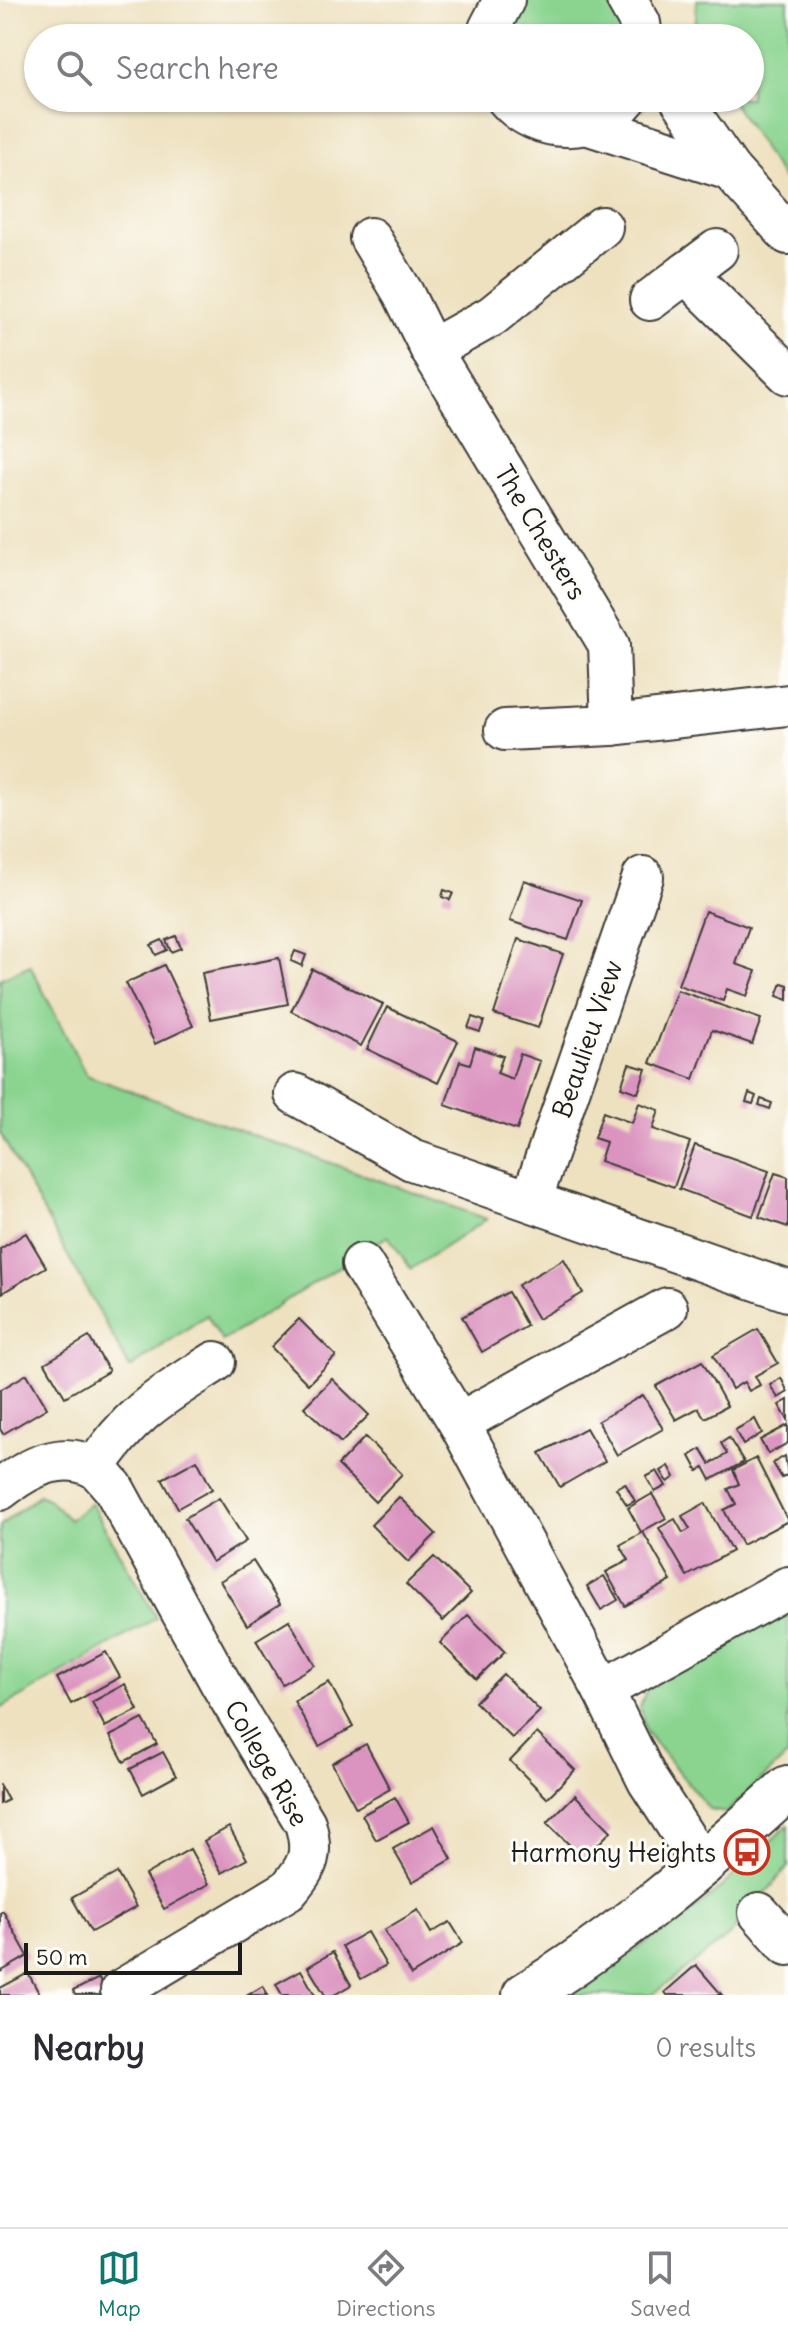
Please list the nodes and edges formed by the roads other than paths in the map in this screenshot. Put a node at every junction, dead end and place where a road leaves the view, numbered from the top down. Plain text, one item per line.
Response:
1 (504, 0) edge
2 (627, 0) edge
3 (492, 24) edge
4 (640, 24) edge
5 (520, 112) edge
6 (610, 112) edge
7 (690, 112) edge
8 (586, 124) junction
9 (730, 170) junction
10 (602, 227) dead end
11 (788, 234) edge
12 (370, 238) dead end
13 (650, 300) dead end
14 (431, 350) junction
15 (788, 374) edge
16 (788, 705) edge
17 (612, 725) junction
18 (505, 730) dead end
19 (643, 877) dead end
20 (295, 1094) dead end
21 (531, 1201) junction
22 (362, 1264) dead end
23 (788, 1291) edge
24 (667, 1308) dead end
25 (215, 1362) dead end
26 (459, 1423) junction
27 (95, 1468) junction
28 (0, 1490) edge
29 (788, 1587) edge
30 (603, 1690) junction
31 (788, 1788) edge
32 (703, 1866) junction
33 (759, 1913) dead end
34 (788, 1945) edge
35 (121, 1990) dead end
36 (525, 1995) edge

1 - 3 street
2 - 4 street
5 - 8 street
6 - 8 street
7 - 9 street
8 - 9 street
9 - 11 street
10 - 14 street
12 - 14 street, The Chesters
13 - 15 street
14 - 17 street, The Chesters
16 - 17 street
17 - 18 street
19 - 21 street, Beaulieu View
20 - 21 street
21 - 23 street
22 - 26 street
24 - 26 street
25 - 27 street
26 - 30 street
27 - 28 street
27 - 35 street, College Rise
29 - 30 street
30 - 32 street
31 - 32 main road
32 - 36 main road
33 - 34 street

